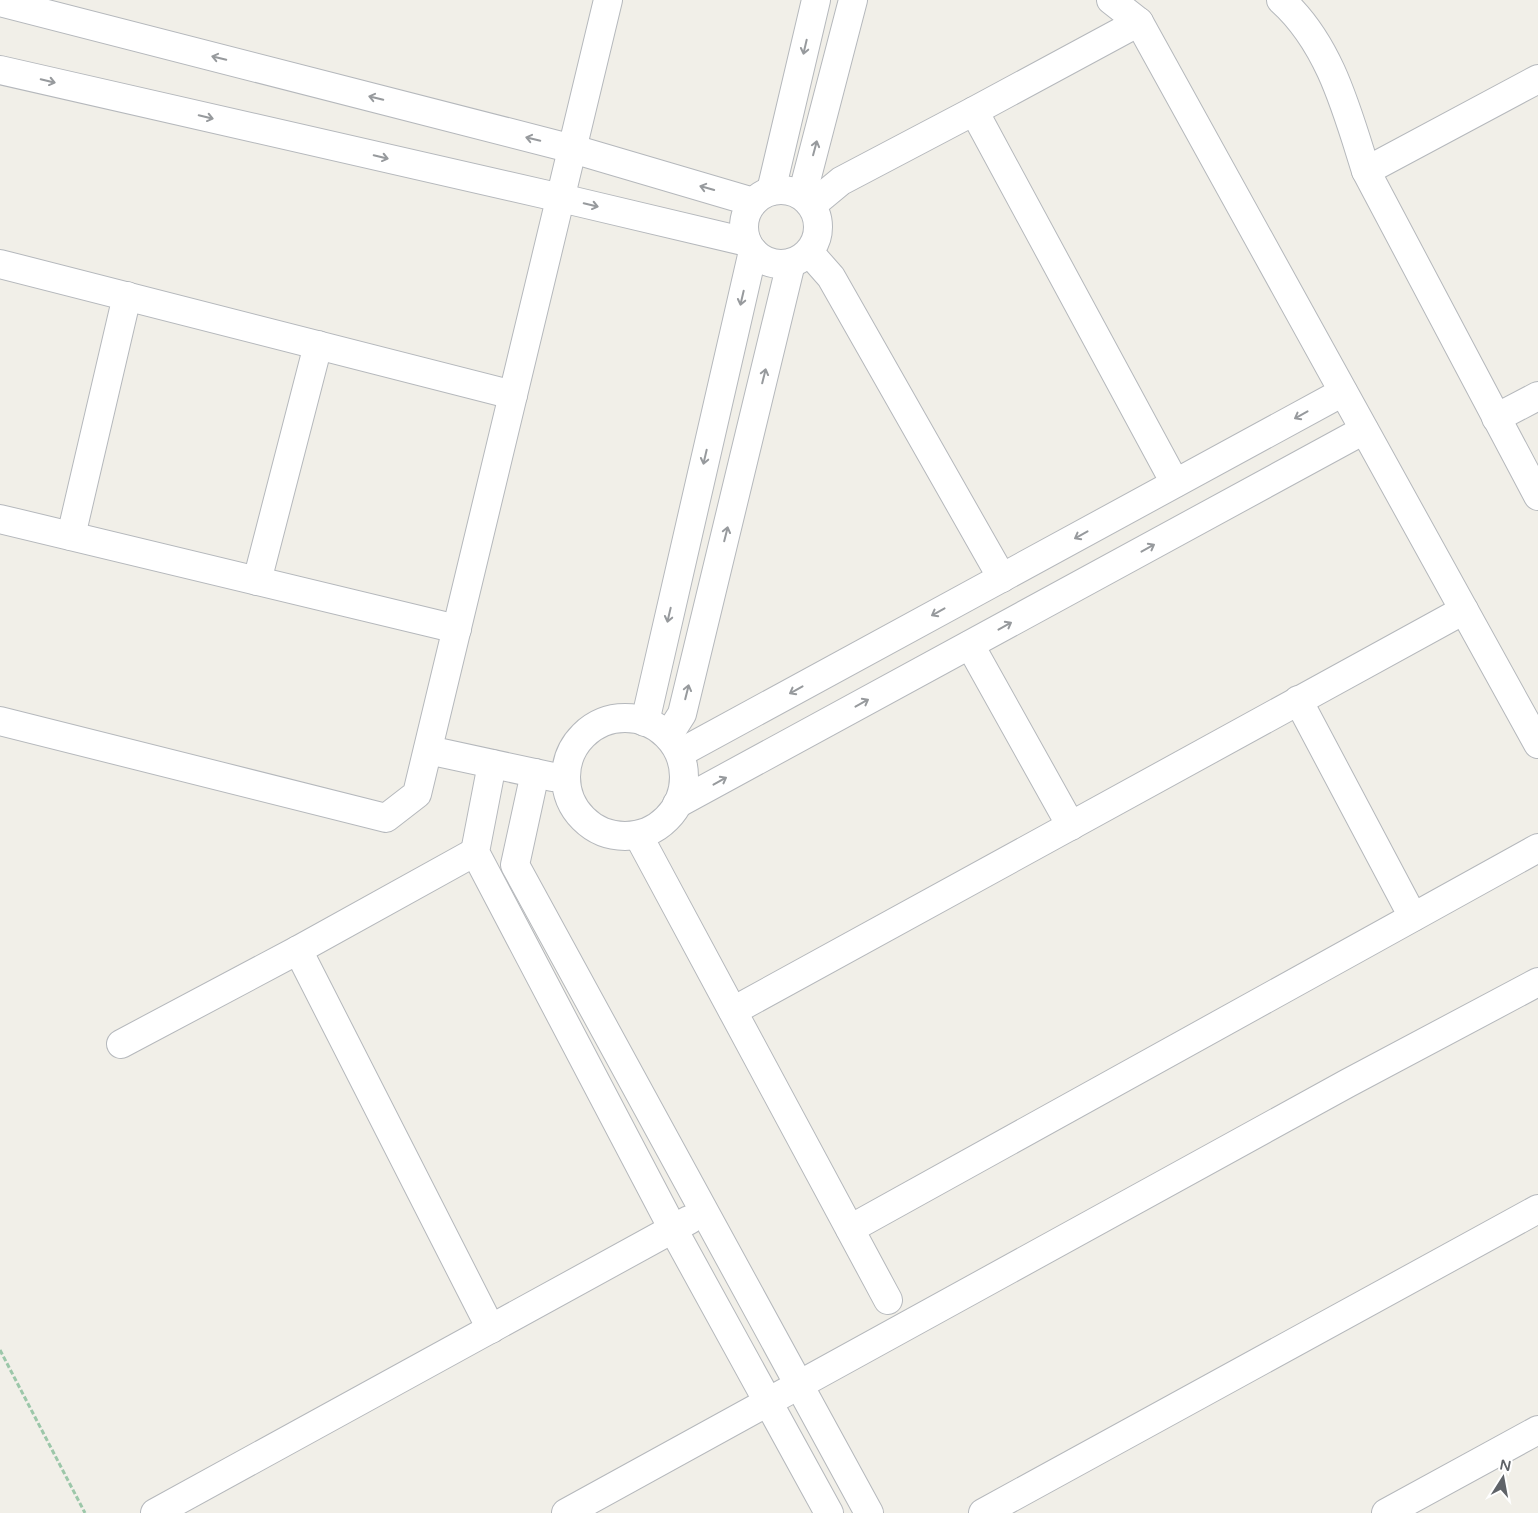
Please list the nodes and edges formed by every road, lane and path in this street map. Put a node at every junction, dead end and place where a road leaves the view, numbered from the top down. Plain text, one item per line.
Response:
1 (608, 0) edge
2 (816, 0) edge
3 (853, 0) edge
4 (1111, 0) edge
5 (1281, 0) edge
6 (0, 2) edge
7 (1139, 22) junction
8 (0, 70) edge
9 (1538, 79) edge
10 (974, 112) junction
11 (572, 149) junction
12 (1366, 171) junction
13 (762, 196) junction
14 (561, 198) junction
15 (807, 200) junction
16 (750, 246) junction
17 (800, 257) junction
18 (0, 264) edge
19 (128, 296) junction
20 (318, 344) junction
21 (1344, 392) junction
22 (513, 395) junction
23 (1538, 396) edge
24 (1496, 418) junction
25 (1364, 430) junction
26 (1175, 483) junction
27 (1538, 496) edge
28 (0, 519) edge
29 (71, 536) junction
30 (1002, 578) junction
31 (257, 581) junction
32 (1464, 610) junction
33 (457, 629) junction
34 (970, 645) junction
35 (1298, 700) junction
36 (0, 722) edge
37 (645, 722) junction
38 (674, 744) junction
39 (1538, 744) edge
40 (428, 750) junction
41 (492, 764) junction
42 (535, 773) junction
43 (565, 780) junction
44 (677, 804) junction
45 (1071, 826) junction
46 (638, 835) junction
47 (1538, 848) edge
48 (476, 852) junction
49 (1413, 917) junction
50 (298, 950) junction
51 (1538, 982) edge
52 (733, 1011) junction
53 (121, 1044) dead end
54 (1538, 1209) edge
55 (704, 1211) junction
56 (673, 1229) junction
57 (850, 1229) junction
58 (888, 1300) dead end
59 (491, 1329) junction
60 (0, 1350) edge
61 (799, 1385) junction
62 (768, 1402) junction
63 (1538, 1430) edge
64 (85, 1513) edge
65 (155, 1513) edge
66 (566, 1513) edge
67 (829, 1513) edge
68 (869, 1513) edge
69 (983, 1513) edge
70 (1386, 1513) edge

1 - 11 street
2 -> 13 street
15 -> 3 street
4 - 7 street
5 - 12 street
11 -> 6 street
7 - 10 street
7 - 21 street
8 -> 14 street
9 - 12 street
10 - 15 street
10 - 26 street
13 -> 11 street
11 - 14 street
12 - 24 street
13 - 15 street
13 - 16 street
14 -> 16 street
14 - 22 street
15 - 17 street
16 - 17 street
16 -> 37 street
17 - 30 street
38 -> 17 street
18 - 19 street
19 - 20 street
19 - 29 street
20 - 22 street
20 - 31 street
21 - 25 street
21 -> 26 street
22 - 33 street
23 - 24 street
24 - 27 street
25 - 32 street
34 -> 25 street
26 -> 30 street
28 - 29 street
29 - 31 street
30 -> 38 street
31 - 33 street
32 - 35 street
32 - 39 street
33 - 40 street
44 -> 34 street
34 - 45 street
35 - 45 street
35 - 49 street
36 - 40 street
37 - 38 street
37 - 43 street
38 - 44 street
40 - 41 street
41 - 42 street
41 - 48 street
42 - 43 street
42 - 55 street
43 - 46 street
44 - 46 street
45 - 52 street
46 - 52 street
47 - 49 street
48 - 50 street
48 - 56 street
49 - 57 street
50 - 53 street
50 - 59 street
51 - 61 street
52 - 57 street
54 - 69 street
55 - 56 street
55 - 61 street
56 - 59 street
56 - 62 street
57 - 58 street
59 - 65 street
60 - 64 path
61 - 62 street
61 - 68 street
62 - 66 street
62 - 67 street
63 - 70 street

